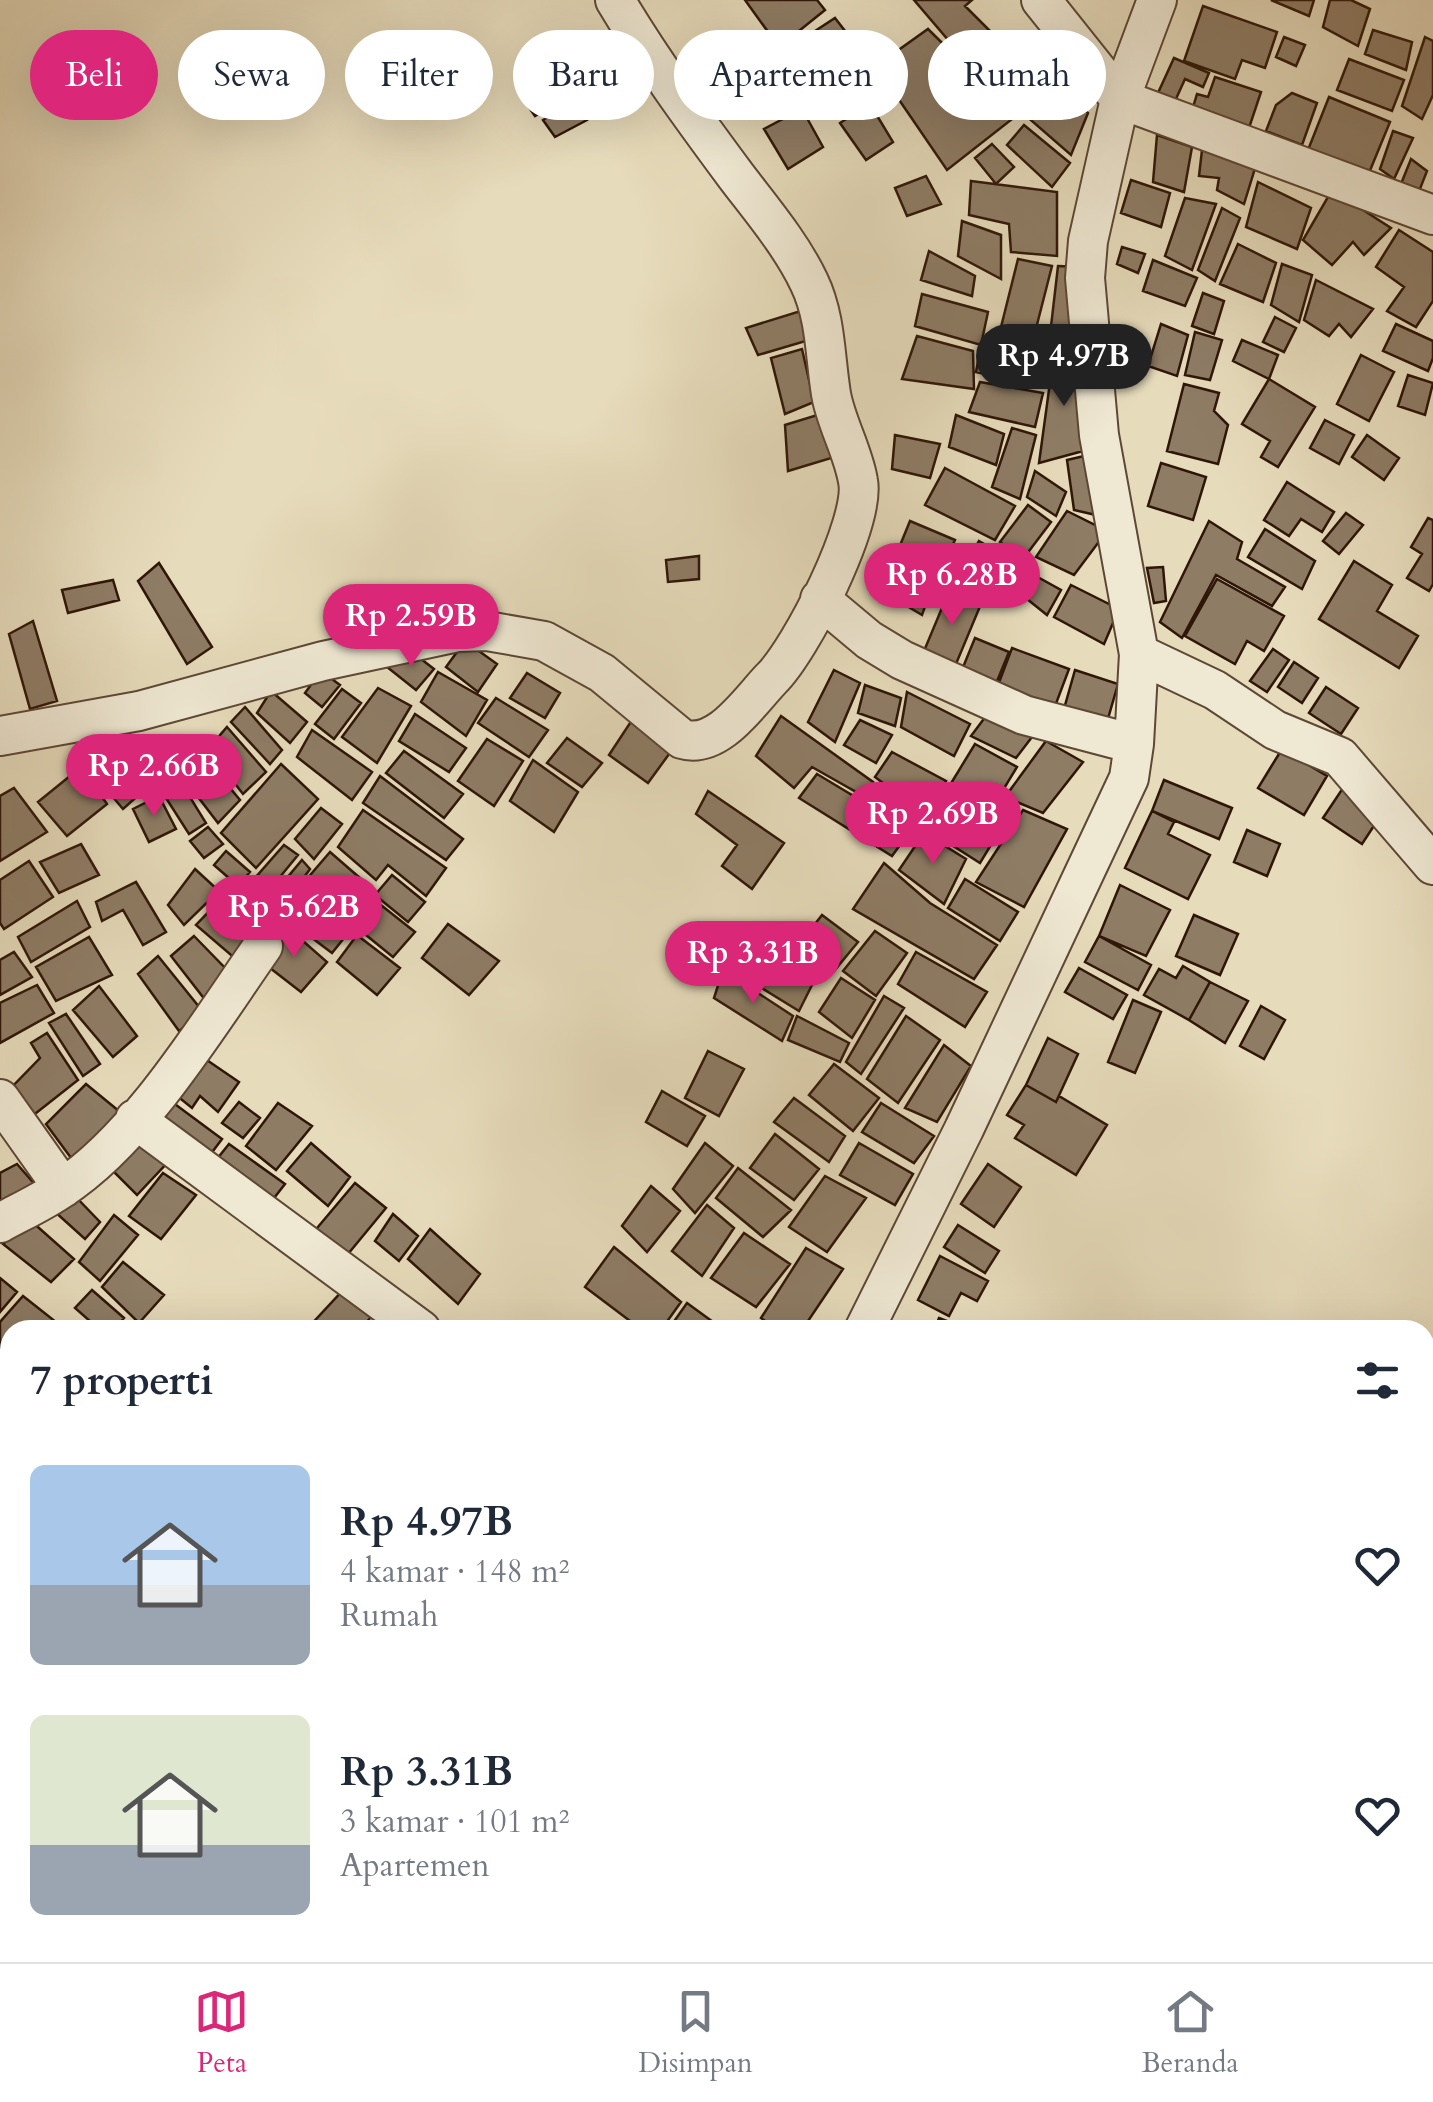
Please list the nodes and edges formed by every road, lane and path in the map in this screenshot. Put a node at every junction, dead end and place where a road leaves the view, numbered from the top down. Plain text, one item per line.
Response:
1 (616, 0) edge
2 (1041, 0) edge
3 (1158, 0) edge
4 (1120, 99) junction
5 (1433, 215) edge
6 (820, 599) junction
7 (1139, 654) junction
8 (0, 736) edge
9 (1134, 744) junction
10 (1433, 865) edge
11 (263, 946) dead end
12 (0, 1099) edge
13 (135, 1120) junction
14 (64, 1188) junction
15 (0, 1223) edge
16 (407, 1320) edge
17 (869, 1320) edge

1 - 6 street
2 - 4 street
3 - 4 street
4 - 5 street
4 - 7 street
6 - 8 street
6 - 9 street
7 - 9 street
7 - 10 street
9 - 17 street
11 - 13 street
12 - 14 street
13 - 14 street
13 - 16 street
14 - 15 street

